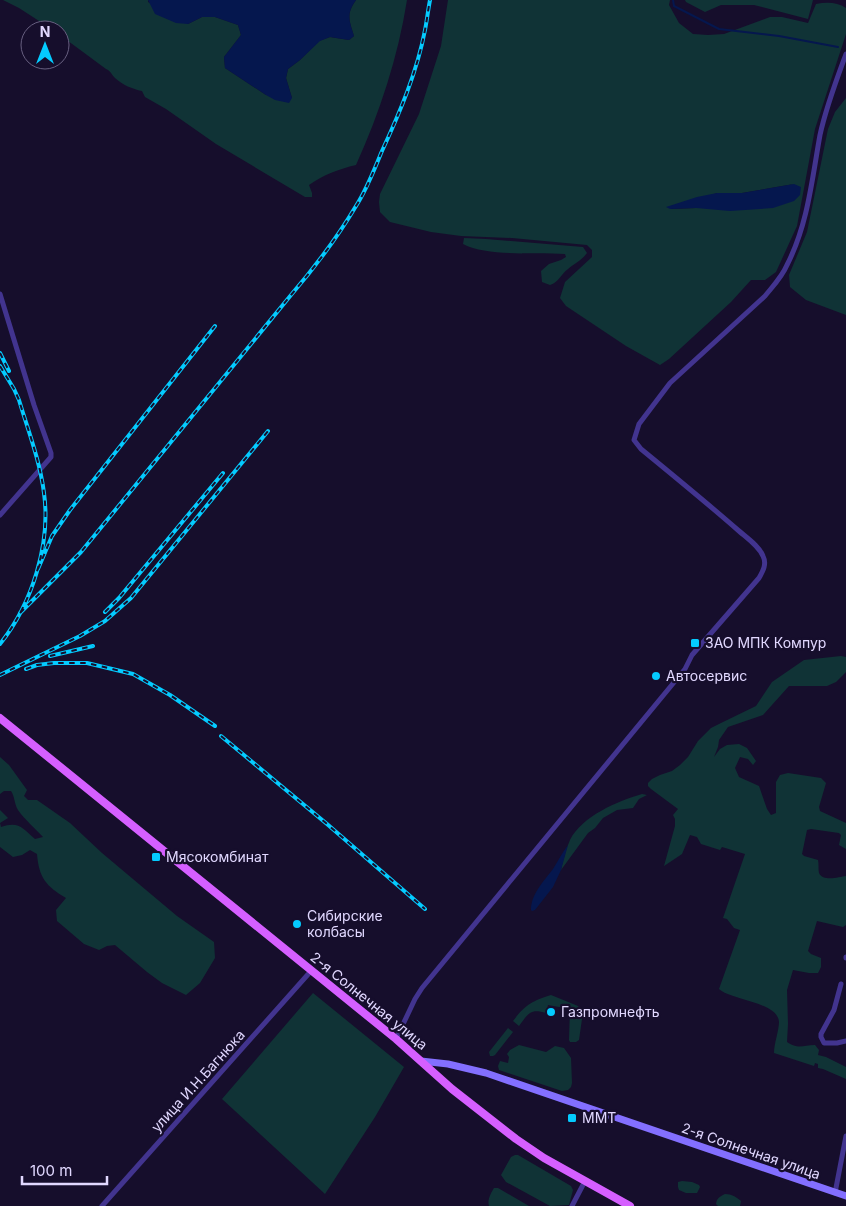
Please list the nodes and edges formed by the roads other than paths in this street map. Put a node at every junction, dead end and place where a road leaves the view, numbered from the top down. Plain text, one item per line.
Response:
1 (846, 54) edge
2 (0, 294) edge
3 (0, 515) edge
4 (0, 718) edge
5 (311, 971) junction
6 (841, 984) dead end
7 (396, 1039) junction
8 (846, 1041) edge
9 (421, 1061) junction
10 (846, 1136) edge
11 (585, 1181) junction
12 (836, 1193) junction
13 (846, 1196) edge
14 (102, 1206) edge
15 (572, 1206) edge
16 (630, 1206) edge

1 - 7 street
2 - 3 street
4 - 5 main road, 2-я Солнечная улица
5 - 7 main road, 2-я Солнечная улица
5 - 14 street, улица И.Н.Багнюка
6 - 8 street
7 - 9 main road, 2-я Солнечная улица
9 - 11 main road
9 - 12 main road, 2-я Солнечная улица
10 - 12 street
11 - 15 street
11 - 16 main road
12 - 13 main road, 2-я Солнечная улица

